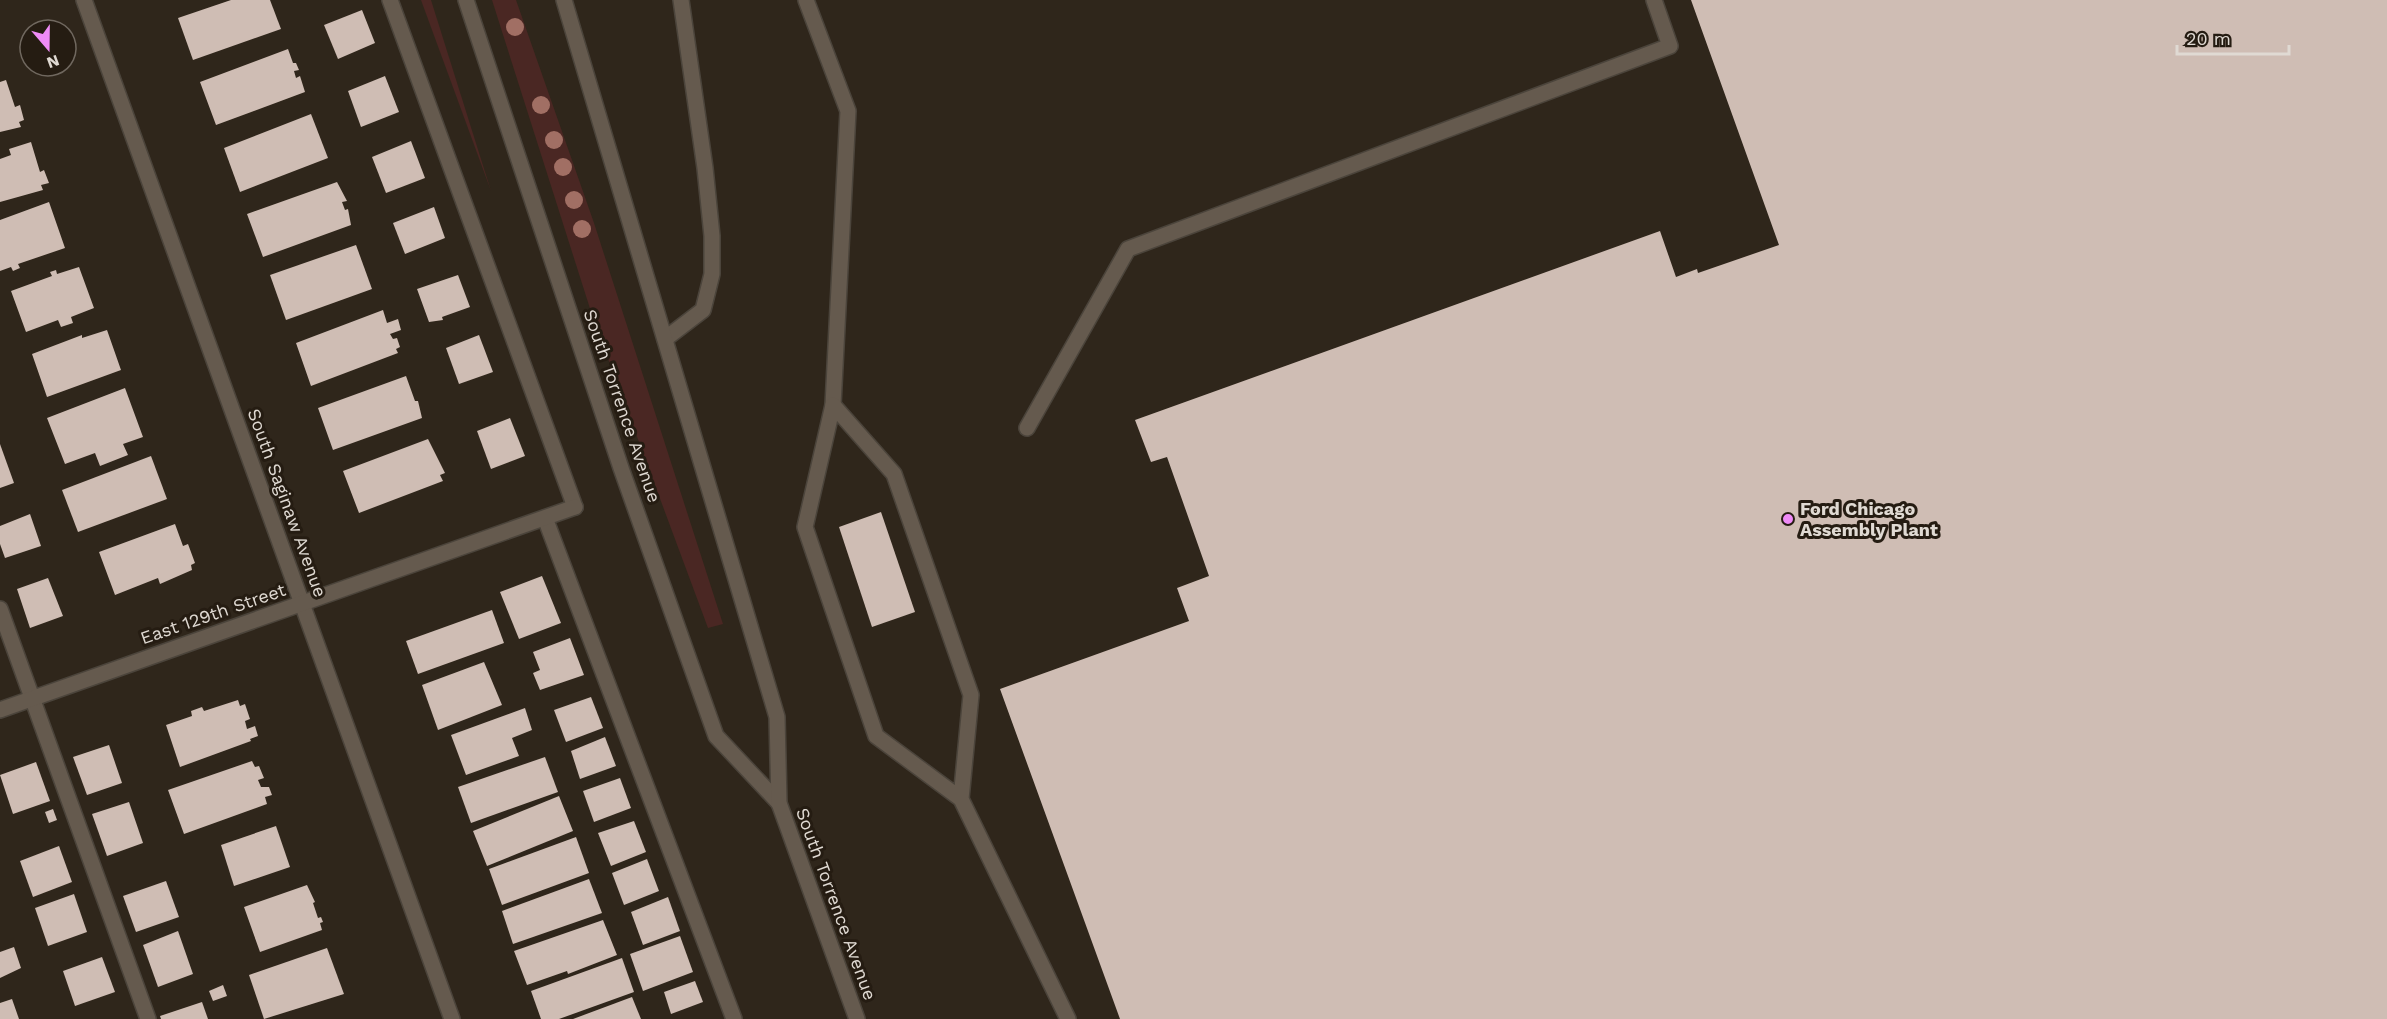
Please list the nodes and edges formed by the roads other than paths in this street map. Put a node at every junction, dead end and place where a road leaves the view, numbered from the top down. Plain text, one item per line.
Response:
1 (84, 0) edge
2 (390, 0) edge
3 (466, 0) edge
4 (564, 0) edge
5 (681, 0) edge
6 (806, 0) edge
7 (1654, 0) edge
8 (665, 339) junction
9 (833, 405) junction
10 (1027, 428) dead end
11 (545, 518) junction
12 (302, 603) junction
13 (0, 609) edge
14 (32, 699) junction
15 (0, 710) edge
16 (961, 800) junction
17 (779, 803) junction
18 (148, 1019) edge
19 (453, 1019) edge
20 (734, 1019) edge
21 (857, 1019) edge
22 (1068, 1019) edge

1 - 12 main road, South Saginaw Avenue
2 - 11 main road, East 129th Street
3 - 17 main road, South Torrence Avenue
4 - 8 main road, South Torrence Avenue
5 - 8 main road
6 - 9 main road
7 - 10 main road
8 - 17 main road, South Torrence Avenue
9 - 16 main road
9 - 16 main road
11 - 12 main road, East 129th Street
11 - 20 main road
12 - 14 main road, East 129th Street
12 - 19 main road, South Saginaw Avenue
13 - 14 main road
14 - 15 main road, East 129th Street
14 - 18 main road
16 - 22 main road
17 - 21 main road, South Torrence Avenue

